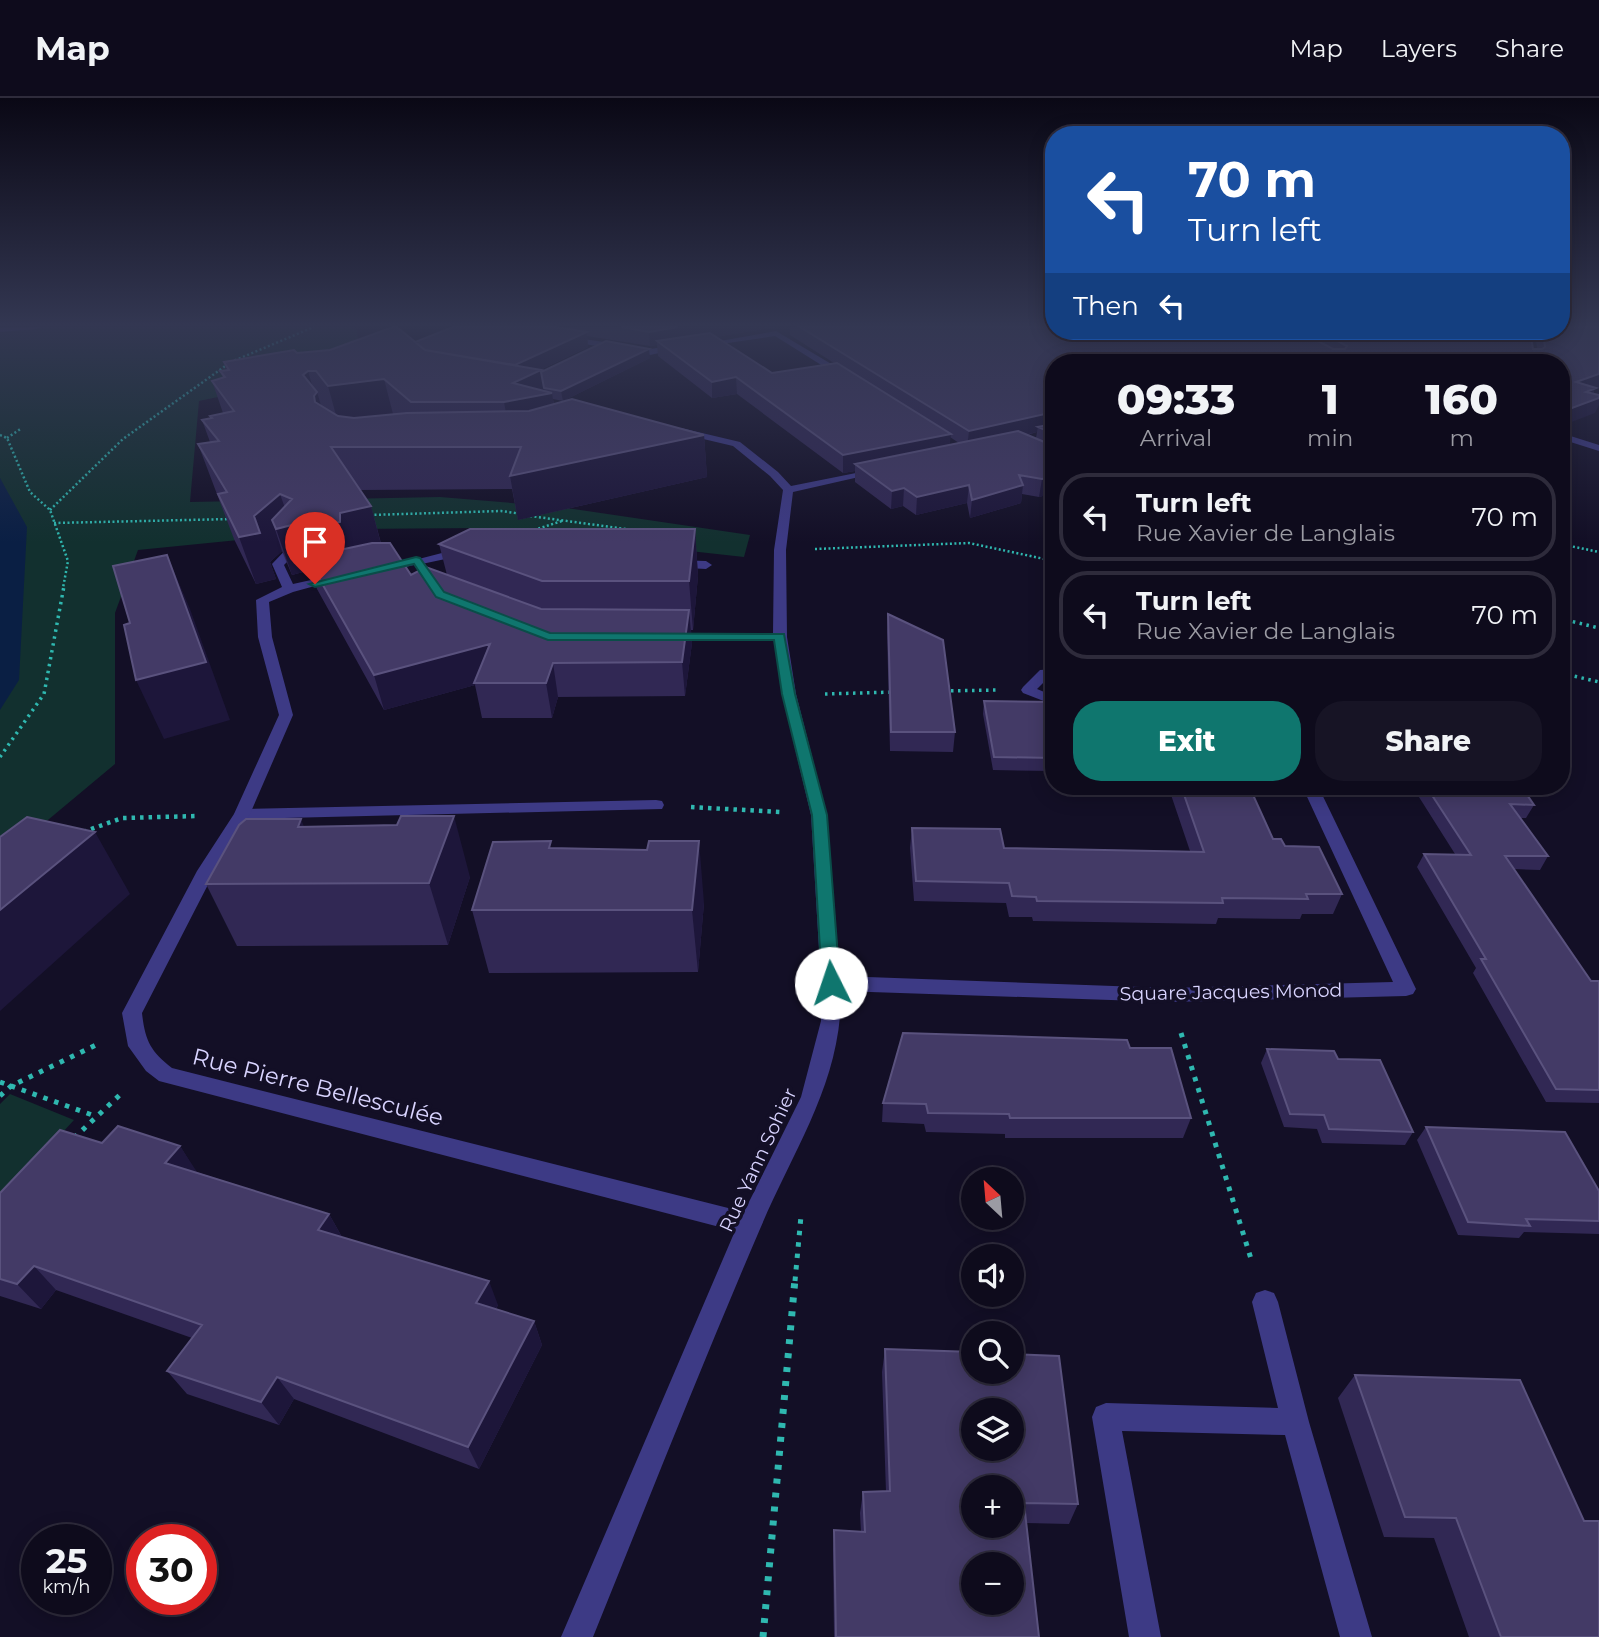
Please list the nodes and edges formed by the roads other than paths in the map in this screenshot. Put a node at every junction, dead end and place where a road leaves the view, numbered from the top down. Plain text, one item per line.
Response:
1 (669, 429) edge
2 (1570, 439) edge
3 (1599, 448) edge
4 (885, 470) edge
5 (788, 490) junction
6 (298, 544) edge
7 (480, 548) edge
8 (416, 561) junction
9 (664, 564) edge
10 (706, 565) dead end
11 (289, 589) junction
12 (440, 595) edge
13 (657, 637) edge
14 (780, 637) junction
15 (1045, 673) edge
16 (1045, 697) edge
17 (1314, 795) edge
18 (656, 805) dead end
19 (242, 814) junction
20 (831, 983) junction
21 (750, 1224) junction
22 (1265, 1303) road end
23 (1295, 1422) junction
24 (577, 1637) edge
25 (1144, 1637) edge
26 (1356, 1637) edge

1 - 5 street
2 - 3 street
4 - 5 street
5 - 14 street, Rue Yann Sohier
6 - 11 street
7 - 8 street
8 - 11 street
8 - 12 street
9 - 10 street
11 - 19 street
13 - 14 street
14 - 20 street, Rue Yann Sohier
15 - 16 street
17 - 20 street, Square Jacques Monod
18 - 19 street
19 - 21 street, Rue Pierre Bellesculée
20 - 21 street, Rue Yann Sohier
21 - 24 street, Rue Yann Sohier
22 - 23 street
23 - 25 street
23 - 26 street

